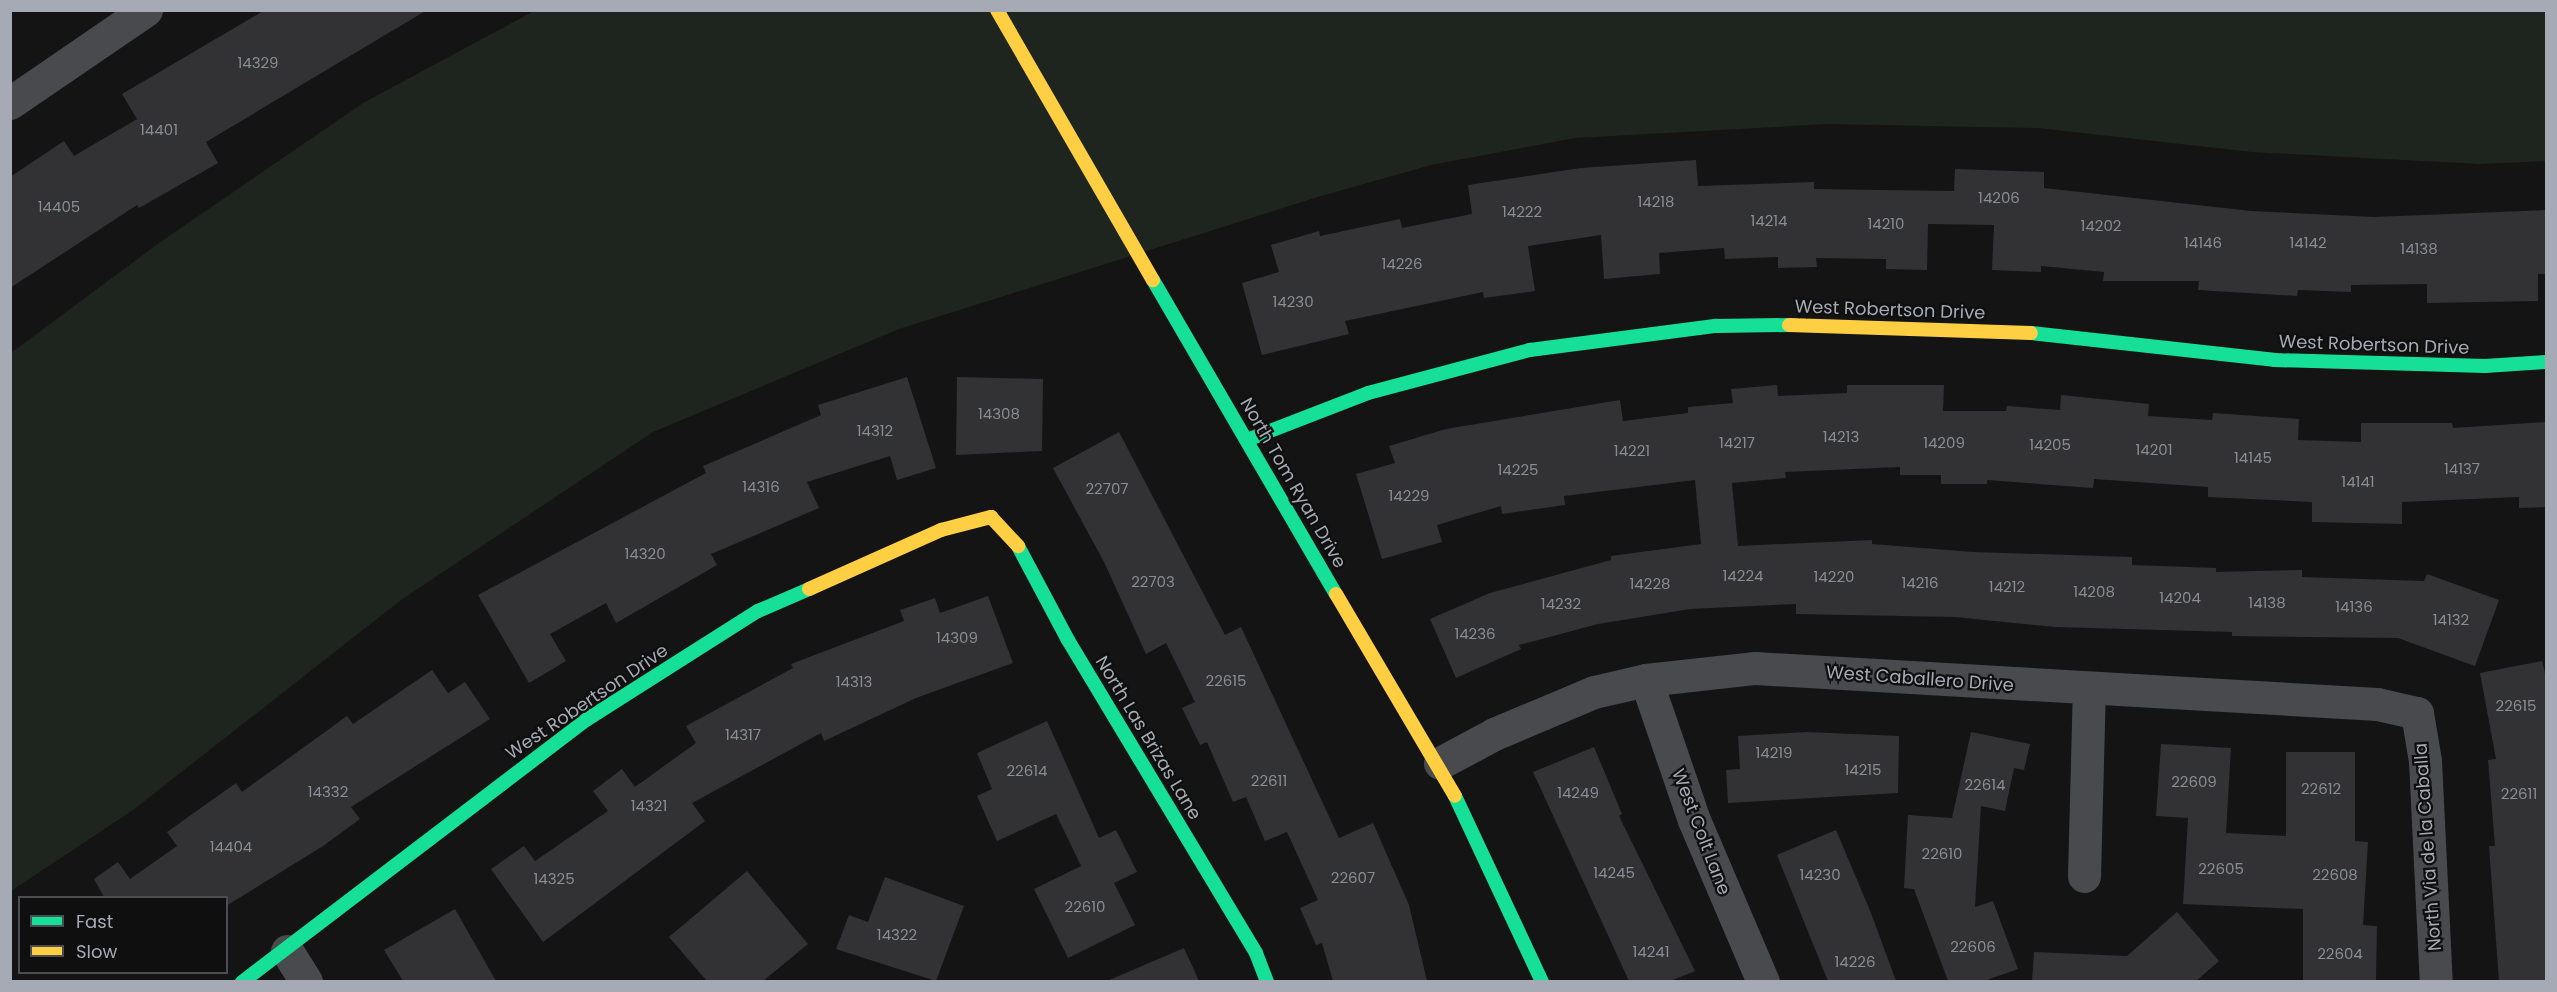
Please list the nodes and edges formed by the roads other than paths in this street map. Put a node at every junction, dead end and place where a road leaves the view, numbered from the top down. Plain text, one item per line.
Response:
1 (146, 10) edge
2 (997, 10) edge
3 (10, 103) edge
4 (2547, 362) edge
5 (1247, 440) junction
6 (991, 517) joint
7 (1646, 680) junction
8 (2089, 689) junction
9 (2417, 713) joint
10 (1440, 763) junction
11 (2084, 876) dead end
12 (287, 951) junction
13 (242, 981) edge
14 (306, 981) edge
15 (1267, 981) edge
16 (1542, 981) edge
17 (1763, 981) edge
18 (2436, 981) edge

1 - 3 street
2 - 5 street, North Tom Ryan Drive
4 - 5 street, West Robertson Drive
5 - 10 street, North Tom Ryan Drive
6 - 12 street, West Robertson Drive
6 - 15 street, North Las Brizas Lane
7 - 8 street, West Caballero Drive
7 - 10 street, West Caballero Drive
7 - 17 street, West Colt Lane
8 - 9 street, West Caballero Drive
8 - 11 street
9 - 18 street, North Via de la Caballa
10 - 16 street, North Tom Ryan Drive
12 - 13 street, West Robertson Drive
12 - 14 street

